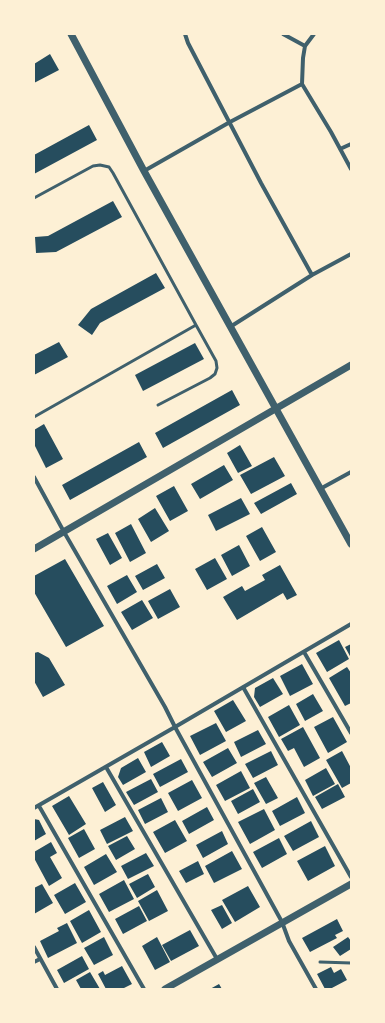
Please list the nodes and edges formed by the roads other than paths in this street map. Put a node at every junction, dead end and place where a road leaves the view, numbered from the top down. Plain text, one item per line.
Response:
1 (71, 34) edge
2 (185, 34) edge
3 (283, 34) edge
4 (314, 34) edge
5 (305, 46) junction
6 (302, 84) junction
7 (230, 122) junction
8 (351, 144) edge
9 (340, 149) junction
10 (351, 169) edge
11 (144, 171) junction
12 (34, 198) edge
13 (351, 254) edge
14 (312, 275) junction
15 (196, 325) junction
16 (230, 327) junction
17 (351, 365) edge
18 (158, 405) dead end
19 (276, 409) junction
20 (34, 417) edge
21 (351, 472) edge
22 (34, 477) edge
23 (320, 489) junction
24 (64, 532) junction
25 (351, 544) edge
26 (34, 549) edge
27 (351, 624) edge
28 (304, 652) junction
29 (243, 687) junction
30 (175, 728) junction
31 (351, 733) edge
32 (106, 767) junction
33 (39, 806) junction
34 (34, 808) edge
35 (351, 877) edge
36 (351, 884) edge
37 (282, 922) junction
38 (34, 947) edge
39 (40, 958) junction
40 (216, 960) junction
41 (34, 962) edge
42 (320, 962) dead end
43 (351, 964) edge
44 (57, 989) edge
45 (144, 989) edge
46 (165, 989) edge
47 (316, 989) edge

1 - 11 street
2 - 7 street
3 - 5 street
4 - 5 street
5 - 6 street
6 - 7 street
6 - 9 street
7 - 11 street
7 - 14 street
8 - 9 street
9 - 10 street
11 - 16 street
12 - 15 lane
13 - 14 street
14 - 16 street
15 - 18 lane
15 - 20 lane
16 - 19 street
17 - 19 street
19 - 23 street
19 - 24 street
21 - 23 street
22 - 24 street
23 - 25 street
24 - 26 street
24 - 30 street
27 - 28 street
28 - 29 street
28 - 31 street
29 - 30 street
29 - 35 street
30 - 32 street
30 - 37 street
32 - 33 street
32 - 40 street
33 - 34 street
33 - 45 street
36 - 37 street
37 - 40 street
37 - 47 street
38 - 39 street
39 - 41 street
39 - 44 street
40 - 46 street
42 - 43 lane

